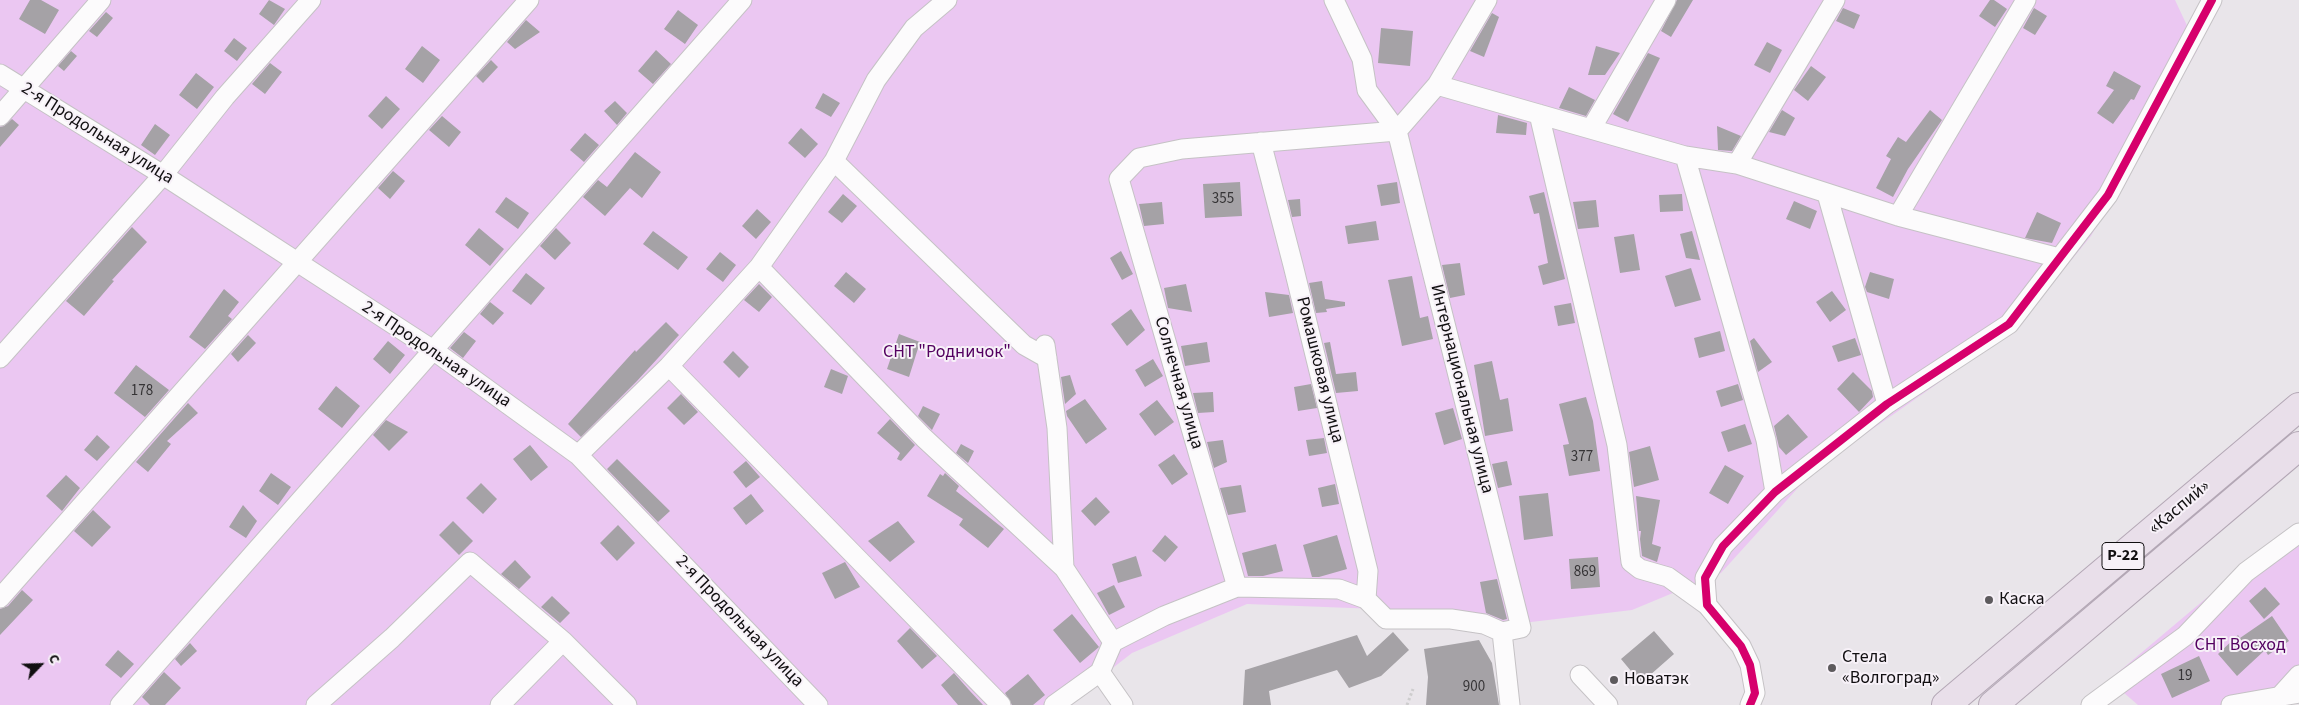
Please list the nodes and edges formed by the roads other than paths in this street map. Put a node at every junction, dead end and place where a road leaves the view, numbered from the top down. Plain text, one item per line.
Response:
1 (101, 0) edge
2 (311, 0) edge
3 (529, 0) edge
4 (742, 0) edge
5 (947, 0) edge
6 (1334, 0) edge
7 (1487, 0) edge
8 (1666, 0) edge
9 (1835, 0) edge
10 (2026, 0) edge
11 (2212, 0) edge
12 (0, 74) edge
13 (1437, 85) junction
14 (24, 88) junction
15 (1539, 114) junction
16 (0, 116) edge
17 (1591, 129) junction
18 (1396, 131) junction
19 (1261, 142) junction
20 (1685, 156) junction
21 (834, 161) junction
22 (1737, 164) junction
23 (163, 175) junction
24 (1827, 194) junction
25 (1898, 216) junction
26 (2059, 258) junction
27 (296, 263) junction
28 (758, 267) junction
29 (433, 350) junction
30 (0, 358) edge
31 (669, 366) junction
32 (1887, 404) junction
33 (2299, 407) edge
34 (2299, 446) edge
35 (578, 455) junction
36 (1774, 492) junction
37 (2299, 533) edge
38 (1064, 568) junction
39 (1237, 587) junction
40 (0, 598) edge
41 (1366, 599) junction
42 (1706, 605) junction
43 (1502, 632) junction
44 (563, 641) junction
45 (1113, 642) junction
46 (1100, 672) junction
47 (1580, 674) dead end
48 (2299, 674) edge
49 (2299, 693) edge
50 (2280, 696) junction
51 (120, 705) edge
52 (316, 705) edge
53 (500, 705) edge
54 (627, 705) edge
55 (818, 705) edge
56 (1001, 705) edge
57 (1054, 705) edge
58 (1123, 705) edge
59 (1510, 705) edge
60 (1608, 705) edge
61 (1750, 705) edge
62 (1946, 705) edge
63 (1992, 705) edge
64 (2091, 705) edge
65 (2232, 705) edge

1 - 14 street
2 - 23 street
3 - 27 street
4 - 29 street
5 - 21 street
6 - 18 street
7 - 13 street
8 - 17 street
9 - 22 street
10 - 25 street
11 - 26 street
12 - 14 street, 2-я Продольная улица
13 - 15 street
13 - 18 street
14 - 16 street
14 - 23 street, 2-я Продольная улица
15 - 17 street
15 - 42 street
17 - 20 street
18 - 19 street
18 - 43 street, Интернациональная улица
19 - 39 street, Солнечная улица
19 - 41 street, Ромашковая улица
20 - 22 street
20 - 36 street
21 - 28 street
21 - 38 street
22 - 24 street
23 - 27 street, 2-я Продольная улица
23 - 30 street
24 - 25 street
24 - 32 street
25 - 26 street
26 - 32 street
27 - 29 street, 2-я Продольная улица
27 - 40 street
28 - 31 street
28 - 38 street
29 - 35 street, 2-я Продольная улица
29 - 51 street
31 - 35 street
31 - 56 street
32 - 36 street
33 - 62 highway, «Каспий» / Р-22
34 - 63 highway, «Каспий» / Р-22
35 - 55 street, 2-я Продольная улица
36 - 42 street
37 - 64 street
38 - 45 street
39 - 41 street
39 - 45 street
41 - 43 street
42 - 61 street
43 - 59 street
44 - 52 street
44 - 53 street
44 - 54 street
45 - 46 street
46 - 57 street
46 - 58 street
47 - 60 street
48 - 50 street
49 - 50 street
50 - 65 street

